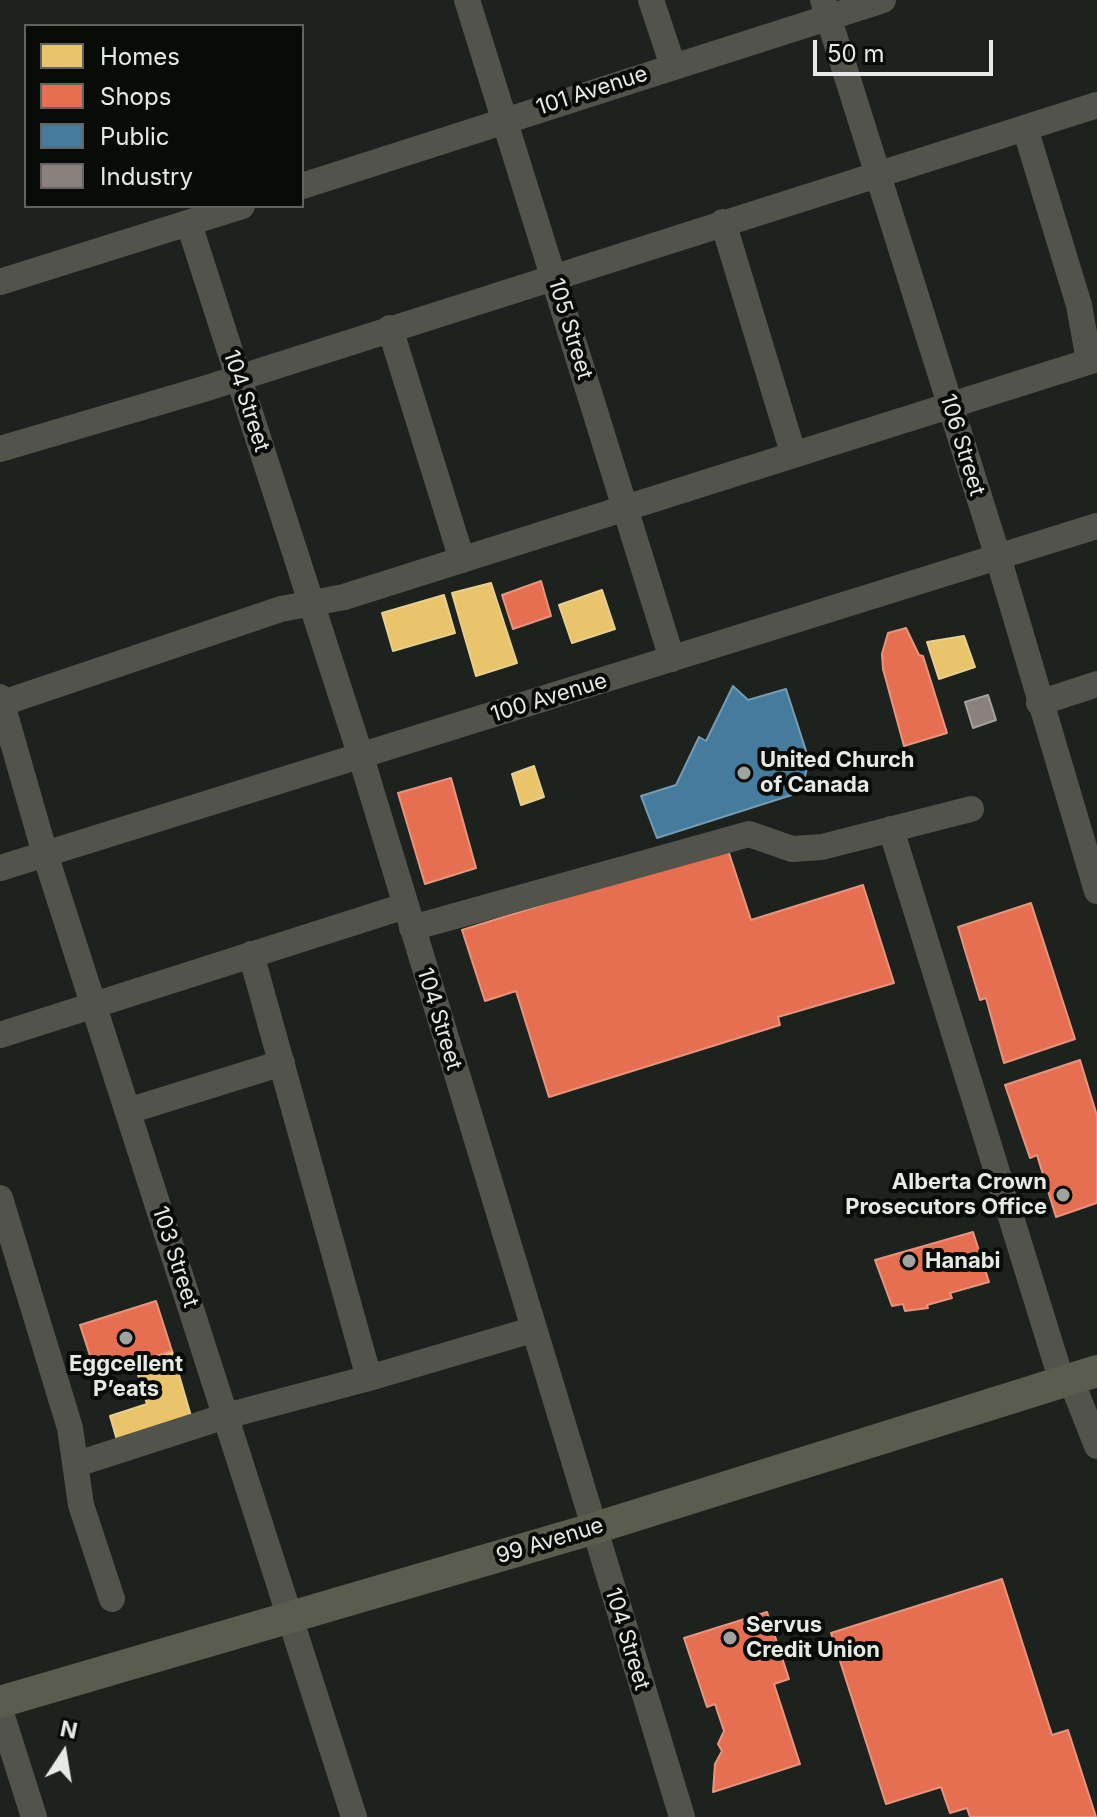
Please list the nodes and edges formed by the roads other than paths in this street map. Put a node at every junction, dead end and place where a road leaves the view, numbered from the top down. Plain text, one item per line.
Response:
1 (467, 0) edge
2 (651, 0) edge
3 (883, 0) edge
4 (826, 8) edge
5 (673, 66) junction
6 (1097, 105) edge
7 (505, 119) junction
8 (1025, 128) junction
9 (877, 172) junction
10 (304, 185) edge
11 (236, 208) edge
12 (723, 222) junction
13 (189, 224) junction
14 (554, 277) junction
15 (0, 282) edge
16 (390, 328) junction
17 (1093, 360) edge
18 (238, 377) junction
19 (950, 404) junction
20 (0, 449) edge
21 (793, 453) junction
22 (625, 508) junction
23 (1097, 526) edge
24 (998, 557) junction
25 (462, 560) junction
26 (311, 602) junction
27 (672, 659) junction
28 (1097, 684) edge
29 (1, 701) edge
30 (1039, 703) junction
31 (361, 757) junction
32 (971, 809) dead end
33 (891, 829) junction
34 (45, 854) junction
35 (0, 868) edge
36 (1097, 891) edge
37 (408, 917) junction
38 (251, 954) junction
39 (95, 1002) junction
40 (0, 1035) edge
41 (282, 1063) junction
42 (128, 1111) junction
43 (0, 1198) edge
44 (532, 1330) junction
45 (369, 1378) junction
46 (1077, 1378) edge
47 (226, 1416) junction
48 (1097, 1446) edge
49 (77, 1464) junction
50 (592, 1529) junction
51 (112, 1599) dead end
52 (289, 1618) junction
53 (0, 1702) edge
54 (0, 1710) edge
55 (34, 1817) edge
56 (354, 1817) edge
57 (682, 1817) edge

1 - 7 street, 105 Street
2 - 5 street
3 - 4 street, 101 Avenue
4 - 5 street, 101 Avenue
4 - 9 street, 106 Street
5 - 7 street, 101 Avenue
6 - 8 street
7 - 10 street, 101 Avenue
7 - 14 street, 105 Street
8 - 9 street
8 - 17 street
9 - 12 street
9 - 19 street, 106 Street
11 - 13 street
12 - 14 street
12 - 21 street
13 - 15 street
13 - 18 street, 104 Street
14 - 16 street
14 - 22 street, 105 Street
16 - 18 street
16 - 25 street
17 - 19 street
18 - 20 street
18 - 26 street, 104 Street
19 - 21 street
19 - 24 street, 106 Street
21 - 22 street
22 - 25 street
22 - 27 street, 105 Street
23 - 24 street, 100 Avenue
24 - 27 street, 100 Avenue
24 - 30 street, 106 Street
25 - 26 street
26 - 29 street
26 - 31 street, 104 Street
27 - 31 street, 100 Avenue
28 - 30 street
29 - 34 street, 103 Street
30 - 36 street, 106 Street
31 - 34 street, 100 Avenue
31 - 37 street, 104 Street
32 - 33 street
33 - 37 street
33 - 46 street
34 - 35 street, 100 Avenue
34 - 39 street, 103 Street
37 - 38 street
37 - 44 street, 104 Street
38 - 39 street
38 - 41 street
39 - 40 street
39 - 42 street, 103 Street
41 - 42 street
41 - 45 street
42 - 47 street, 103 Street
43 - 49 street
44 - 45 street
44 - 50 street, 104 Street
45 - 47 street
46 - 48 street
46 - 50 main road, 99 Avenue
47 - 49 street
47 - 52 street, 103 Street
49 - 51 street
50 - 52 main road, 99 Avenue
50 - 57 street, 104 Street
52 - 53 main road, 99 Avenue
52 - 56 street, 103 Street
54 - 55 street

